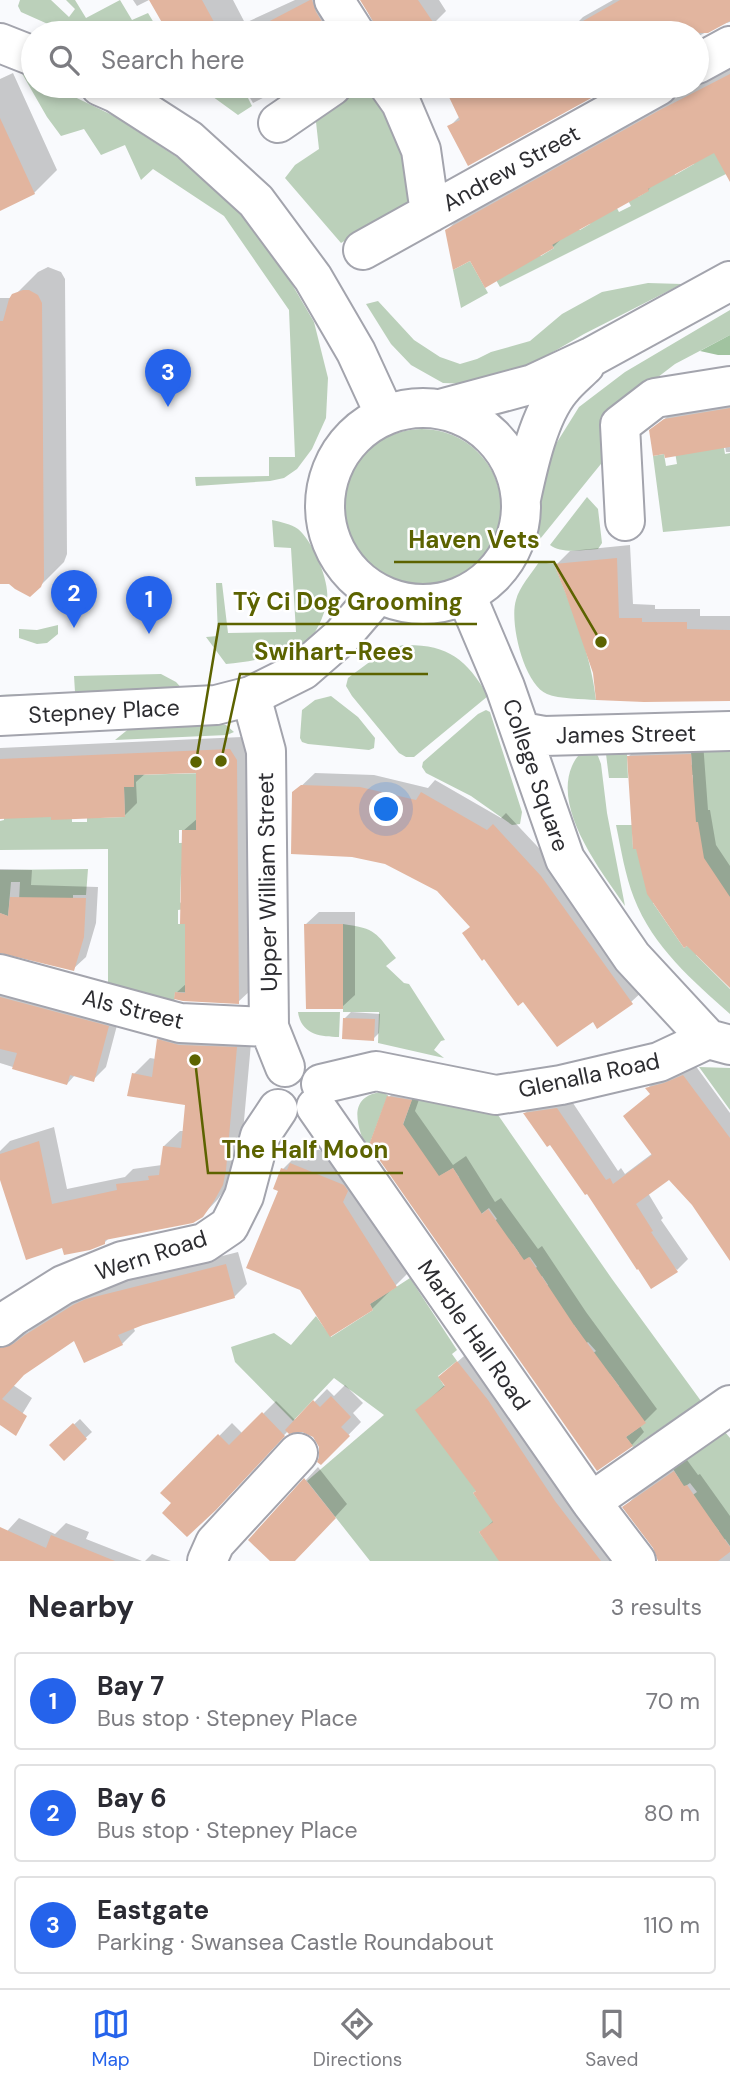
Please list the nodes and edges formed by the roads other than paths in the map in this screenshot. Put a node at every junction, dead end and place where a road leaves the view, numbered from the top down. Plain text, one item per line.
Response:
1 (334, 0) edge
2 (347, 21) edge
3 (0, 43) edge
4 (730, 46) edge
5 (21, 51) edge
6 (709, 57) edge
7 (124, 98) edge
8 (314, 98) edge
9 (398, 98) edge
10 (636, 98) edge
11 (278, 123) dead end
12 (430, 212) junction
13 (363, 250) dead end
14 (730, 281) edge
15 (593, 356) junction
16 (730, 386) edge
17 (440, 409) junction
18 (385, 415) junction
19 (521, 499) junction
20 (625, 521) dead end
21 (378, 594) junction
22 (466, 595) junction
23 (251, 696) junction
24 (0, 716) edge
25 (522, 732) junction
26 (730, 732) edge
27 (0, 974) edge
28 (269, 1027) junction
29 (719, 1042) edge
30 (285, 1067) junction
31 (319, 1095) junction
32 (278, 1109) junction
33 (0, 1327) edge
34 (730, 1405) edge
35 (298, 1454) dead end
36 (591, 1502) junction
37 (207, 1561) edge
38 (636, 1561) edge

1 - 2 street
3 - 5 street
4 - 6 street
7 - 18 street
8 - 11 street
9 - 12 street
10 - 12 street, Andrew Street
12 - 13 street, Andrew Street
14 - 15 street
15 - 17 street
15 - 19 street
16 - 20 street
17 - 18 street
17 - 19 street
18 - 21 street
19 - 22 street
21 - 22 street
21 - 23 street, Stepney Place
22 - 25 street, College Square
23 - 24 street, Stepney Place
23 - 28 street, Upper William Street
25 - 26 street, James Street
25 - 29 street, College Square
27 - 28 street, Als Street
28 - 30 street, Upper William Street
29 - 31 street, Glenalla Road
30 - 31 street
30 - 32 street
31 - 32 street
31 - 36 street, Marble Hall Road
32 - 33 street, Wern Road
34 - 36 street
35 - 37 street
36 - 38 street, Marble Hall Road

